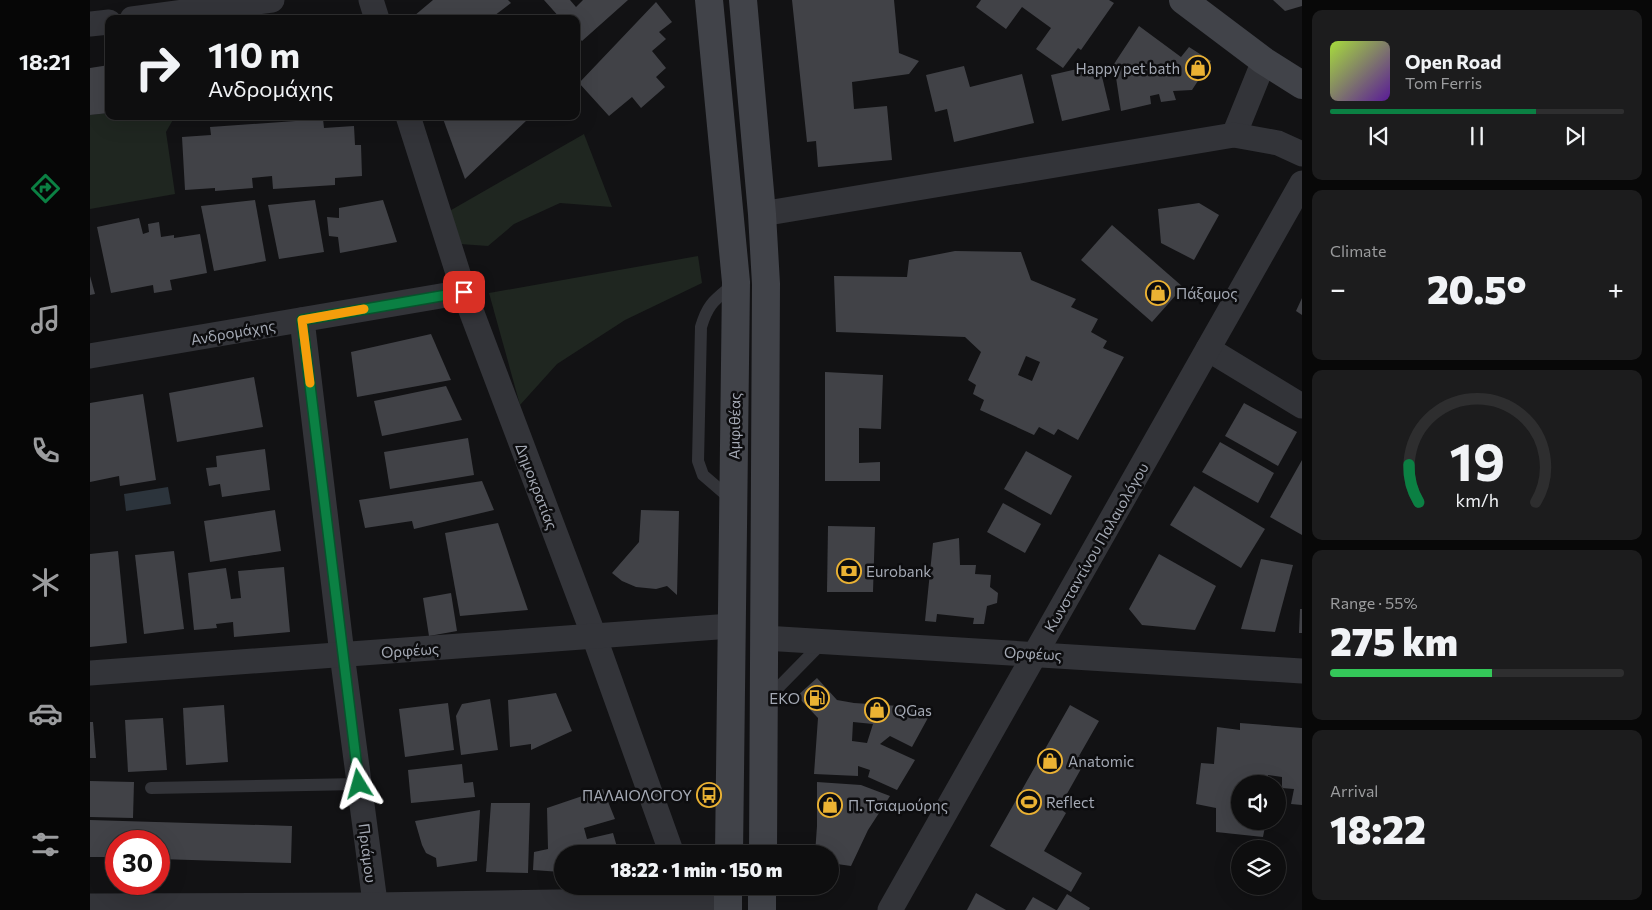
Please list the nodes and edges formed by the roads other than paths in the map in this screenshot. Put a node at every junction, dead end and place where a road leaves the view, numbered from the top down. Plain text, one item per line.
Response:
1 (272, 0) edge
2 (371, 0) edge
3 (709, 0) edge
4 (743, 0) edge
5 (1183, 0) edge
6 (161, 15) edge
7 (376, 15) edge
8 (105, 22) edge
9 (90, 24) edge
10 (1264, 62) junction
11 (1302, 85) edge
12 (409, 120) edge
13 (1234, 135) junction
14 (1302, 154) edge
15 (1302, 183) edge
16 (762, 214) junction
17 (464, 292) junction
18 (302, 320) junction
19 (1208, 349) junction
20 (90, 356) edge
21 (1302, 406) edge
22 (730, 626) junction
23 (594, 636) junction
24 (764, 638) junction
25 (823, 641) junction
26 (342, 654) junction
27 (1035, 654) junction
28 (1302, 671) edge
29 (90, 673) edge
30 (763, 702) junction
31 (359, 784) junction
32 (151, 788) dead end
33 (669, 845) edge
34 (729, 845) edge
35 (763, 845) edge
36 (644, 895) edge
37 (689, 895) edge
38 (728, 895) edge
39 (762, 895) edge
40 (90, 906) edge
41 (375, 908) edge
42 (719, 910) edge
43 (728, 910) edge
44 (762, 910) edge
45 (890, 910) edge

1 - 6 street
2 - 7 street
3 - 22 main road, Αμφιθέας
4 - 16 main road, Αμφιθέας
5 - 10 main road
8 - 9 street
10 - 11 main road
10 - 13 street
12 - 17 street, Δημοκρατίας
13 - 14 street
13 - 16 street
15 - 19 street, Κωνσταντίνου Παλαιολόγου
16 - 24 main road, Αμφιθέας
17 - 18 street, Ανδρομάχης
17 - 23 street, Δημοκρατίας
18 - 20 street, Ανδρομάχης
18 - 26 street, Πριάμου
19 - 21 street
19 - 27 street, Κωνσταντίνου Παλαιολόγου
22 - 23 street, Ορφέως
22 - 34 main road, Αμφιθέας
23 - 26 street, Ορφέως
23 - 33 street, Δημοκρατίας
24 - 25 street, Ορφέως
24 - 30 main road, Αμφιθέας
25 - 27 street, Ορφέως
25 - 30 lane
26 - 29 street, Ορφέως
26 - 31 street, Πριάμου
27 - 28 street, Ορφέως
27 - 45 street, Κωνσταντίνου Παλαιολόγου
30 - 35 main road, Αμφιθέας
31 - 32 lane
31 - 41 street, Πριάμου
36 - 41 street
37 - 42 street
38 - 43 main road
39 - 44 main road
40 - 41 street

